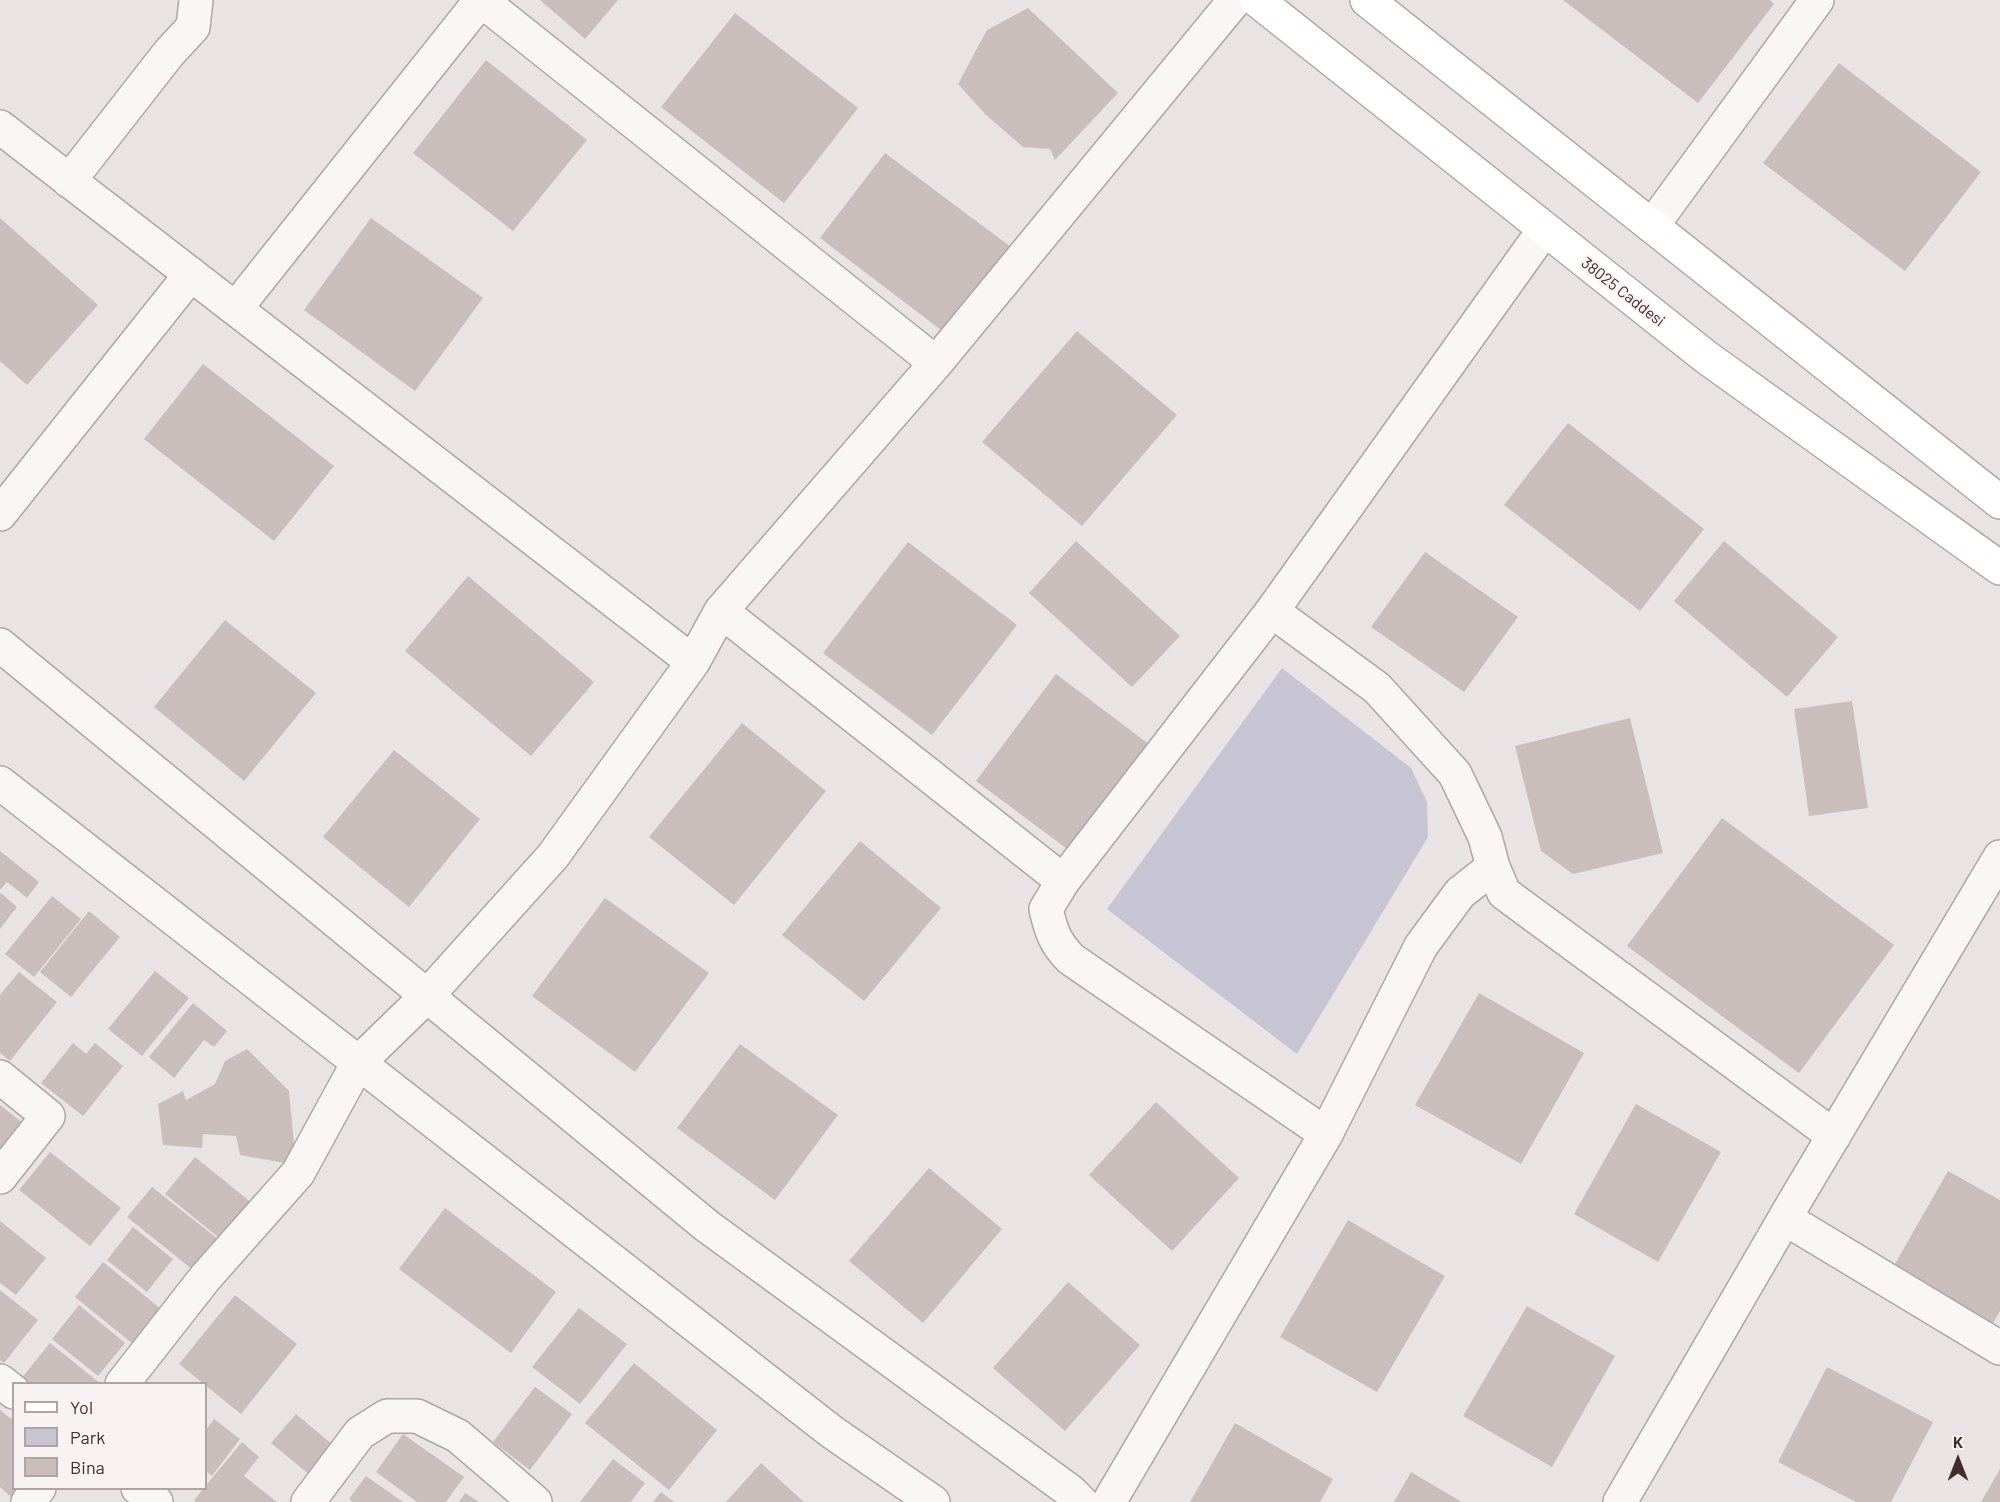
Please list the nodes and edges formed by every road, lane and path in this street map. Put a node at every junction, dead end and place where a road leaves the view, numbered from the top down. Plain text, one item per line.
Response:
1 (196, 0) edge
2 (481, 0) edge
3 (1235, 0) edge
4 (1257, 0) edge
5 (1367, 0) edge
6 (1817, 0) edge
7 (0, 127) edge
8 (69, 181) junction
9 (1652, 226) junction
10 (1545, 230) junction
11 (191, 274) junction
12 (236, 308) junction
13 (936, 363) junction
14 (2000, 502) edge
15 (0, 514) edge
16 (2000, 568) edge
17 (721, 611) junction
18 (1272, 611) junction
19 (0, 645) edge
20 (693, 662) junction
21 (0, 783) edge
22 (2000, 857) edge
23 (1493, 867) junction
24 (1063, 880) junction
25 (427, 996) junction
26 (358, 1063) junction
27 (0, 1077) edge
28 (1326, 1134) junction
29 (1833, 1136) junction
30 (0, 1177) edge
31 (1786, 1219) junction
32 (2000, 1348) edge
33 (0, 1381) edge
34 (123, 1382) edge
35 (12, 1390) edge
36 (37, 1490) edge
37 (141, 1490) edge
38 (28, 1502) edge
39 (156, 1502) edge
40 (308, 1502) edge
41 (535, 1502) edge
42 (933, 1502) edge
43 (1082, 1502) edge
44 (1109, 1502) edge
45 (1620, 1502) edge

1 - 8 street
2 - 12 street
2 - 13 street
3 - 13 street
4 - 10 main road, 38025 Caddesi
5 - 9 main road
6 - 9 street
7 - 8 street
8 - 11 street
9 - 14 main road
10 - 16 main road, 38025 Caddesi
10 - 18 street
11 - 12 street
11 - 15 street
12 - 20 street
13 - 17 street
17 - 20 street
17 - 24 street
18 - 23 street
18 - 24 street
19 - 25 street
20 - 25 street
21 - 26 street
22 - 29 street
23 - 28 street
23 - 29 street
24 - 28 street
25 - 26 street
25 - 43 street
26 - 34 street
26 - 42 street
27 - 30 street
28 - 44 street
29 - 31 street
31 - 32 street
31 - 45 street
33 - 35 street
36 - 38 street
37 - 39 street
40 - 41 street

